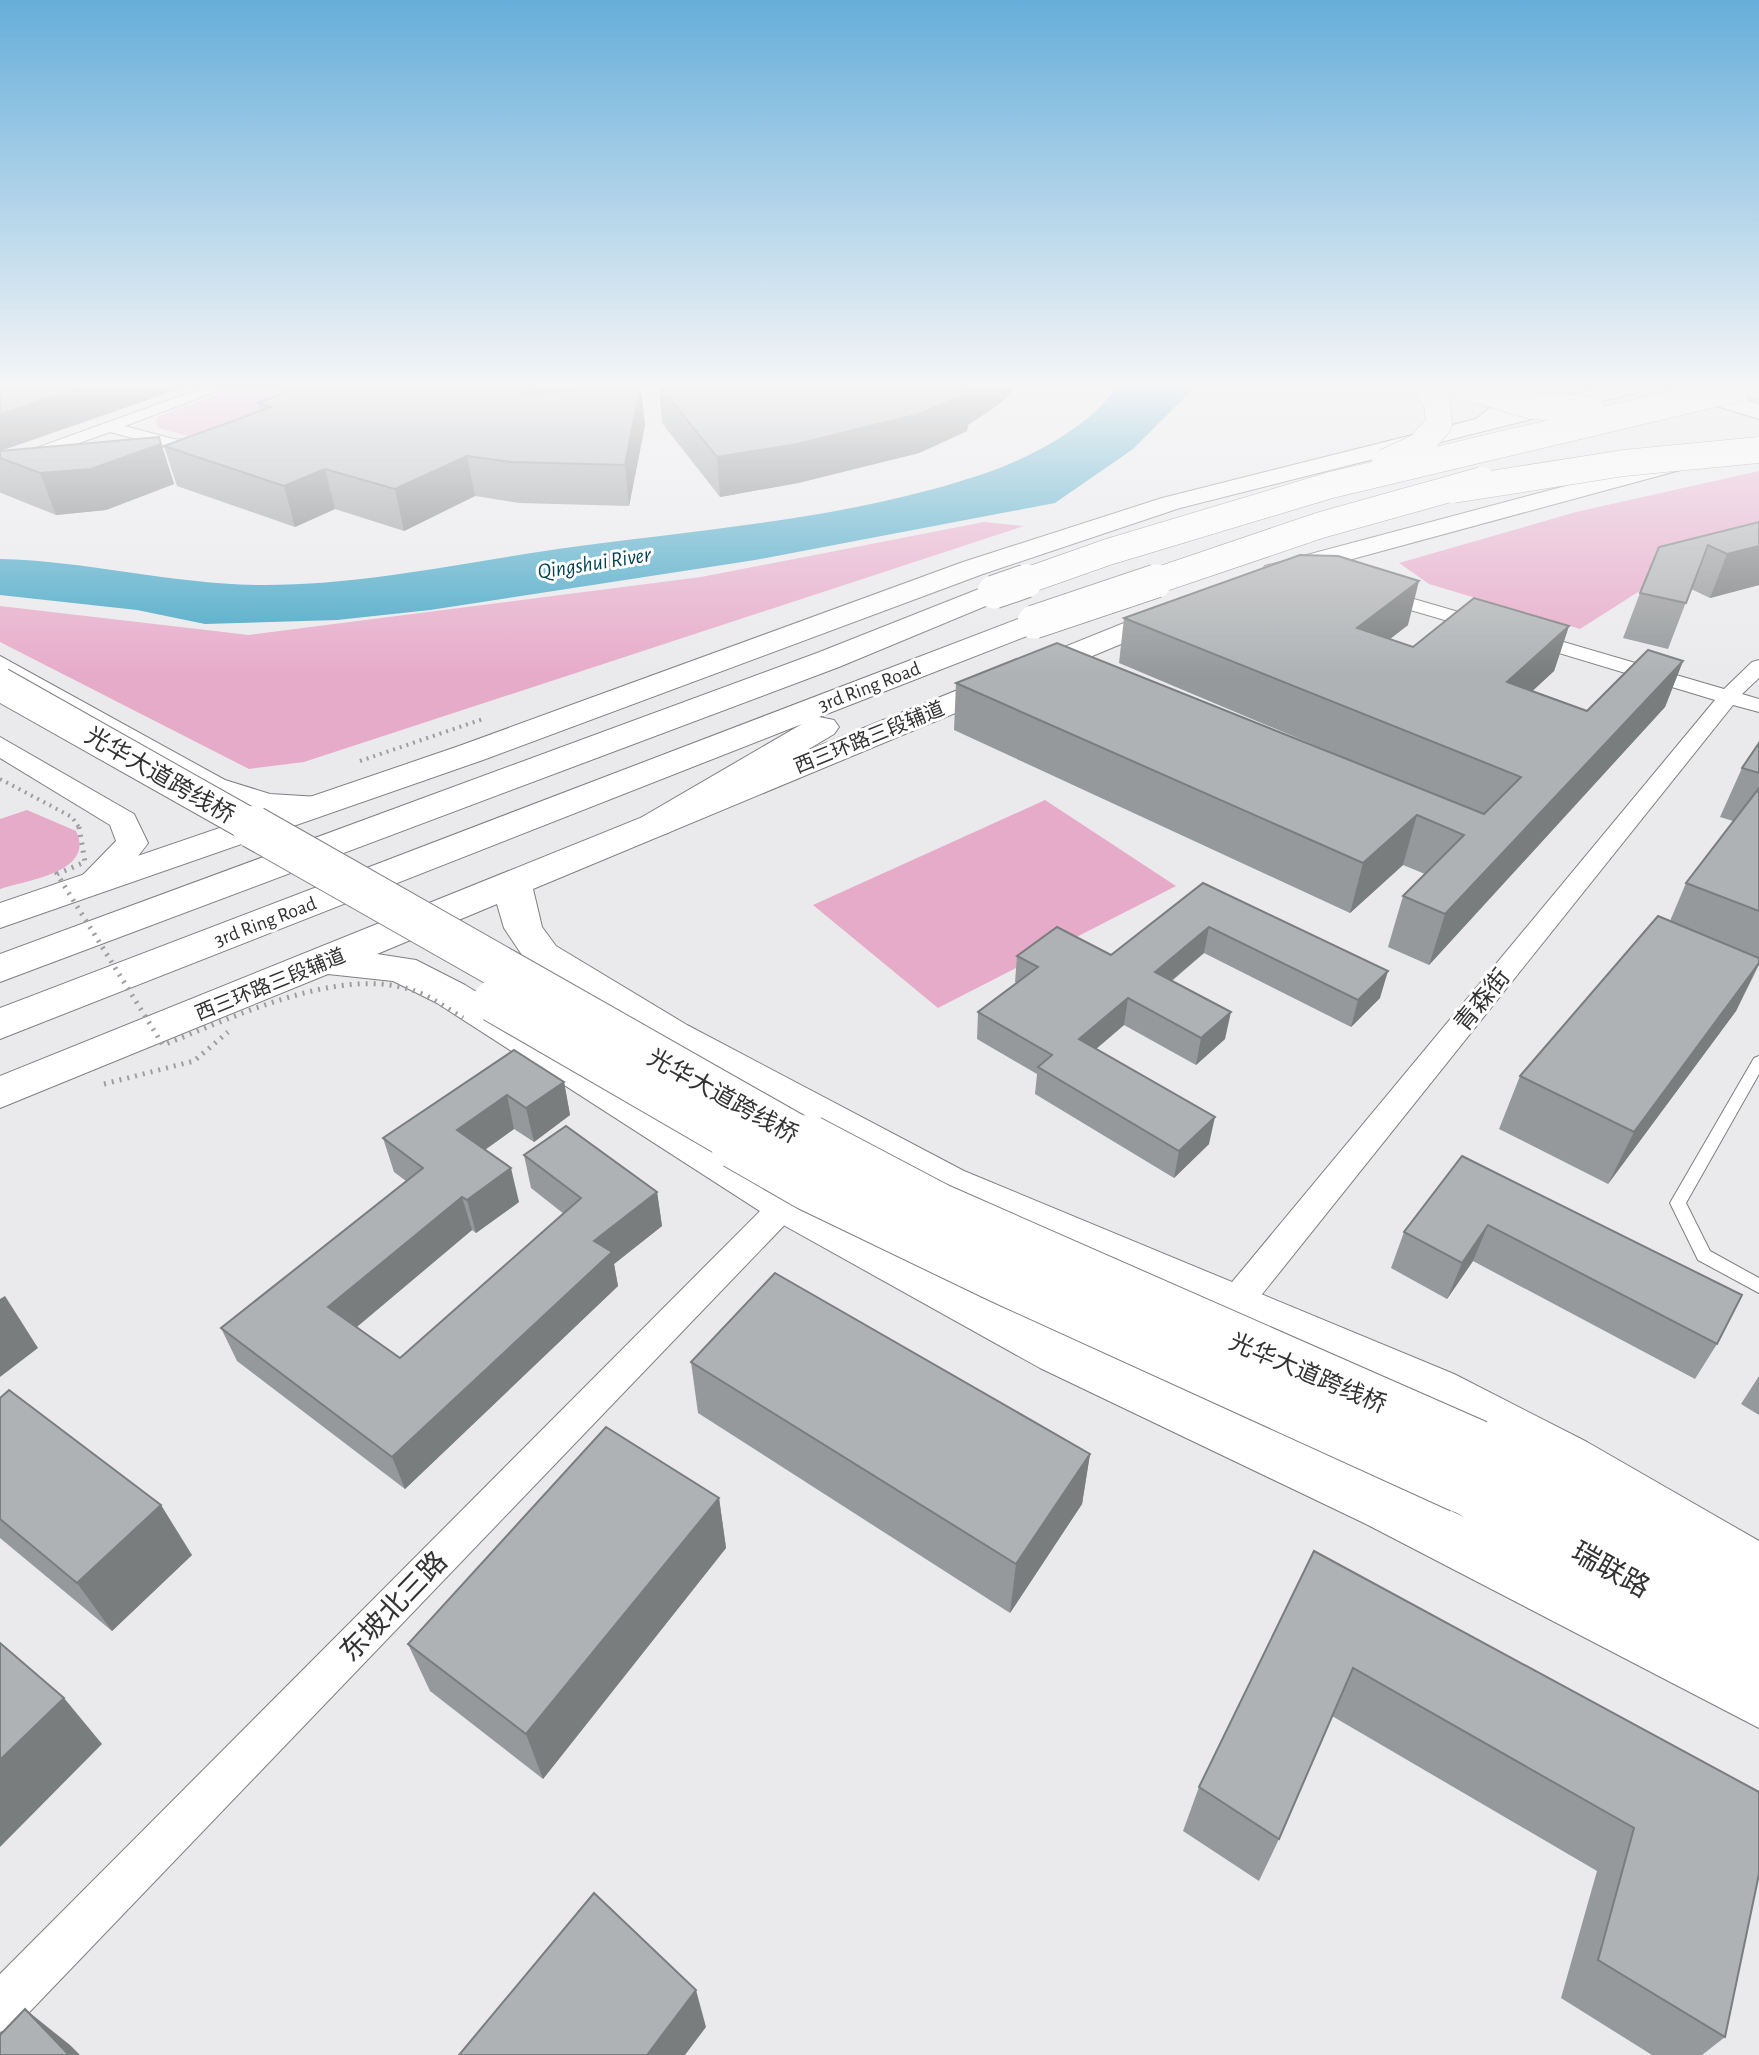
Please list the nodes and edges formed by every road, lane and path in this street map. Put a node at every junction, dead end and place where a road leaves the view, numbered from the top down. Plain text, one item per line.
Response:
1 (1238, 484) edge
2 (1336, 484) edge
3 (1467, 484) edge
4 (1493, 484) edge
5 (1596, 484) edge
6 (1331, 485) joint
7 (1423, 495) junction
8 (1285, 567) junction
9 (1331, 581) edge
10 (1242, 585) edge
11 (1362, 590) edge
12 (1198, 602) edge
13 (936, 660) junction
14 (0, 664) edge
15 (1759, 666) edge
16 (0, 684) edge
17 (1728, 697) junction
18 (1759, 706) edge
19 (0, 715) edge
20 (0, 746) edge
21 (0, 779) edge
22 (324, 804) junction
23 (655, 825) junction
24 (92, 882) junction
25 (514, 883) junction
26 (0, 916) edge
27 (542, 955) junction
28 (325, 961) junction
29 (0, 969) edge
30 (458, 1007) junction
31 (0, 1024) edge
32 (1759, 1061) edge
33 (0, 1093) edge
34 (786, 1204) junction
35 (1759, 1286) edge
36 (1235, 1303) junction
37 (1469, 1466) junction
38 (1759, 1573) edge
39 (1759, 1607) edge
40 (1759, 1653) edge
41 (1759, 1697) edge
42 (0, 2008) edge

1 - 22 main road
2 - 6 main road, 3rd Ring Road, bridge
3 - 7 main road, 3rd Ring Road, bridge
4 - 7 main road, bridge
5 - 8 main road
6 - 29 main road, 3rd Ring Road, bridge
7 - 13 main road, 3rd Ring Road, bridge
8 - 9 street
8 - 10 main road
11 - 17 street
12 - 23 main road, 西三环路三段辅道
13 - 23 main road
13 - 31 main road, 3rd Ring Road
14 - 22 street
15 - 17 street, 青森街
16 - 37 main road, 光华大道跨线桥, bridge
17 - 18 street
17 - 36 street, 青森街
19 - 37 main road, 光华大道跨线桥, bridge
20 - 24 street
21 - 30 path, bridge
22 - 24 main road
23 - 25 main road, 西三环路三段辅道
24 - 26 main road
25 - 27 main road
25 - 28 main road, 西三环路三段辅道
27 - 30 main road
27 - 36 main road
28 - 30 main road
28 - 33 main road, 西三环路三段辅道
30 - 34 main road
32 - 35 lane
34 - 41 main road
34 - 42 street, 东坡北三路
36 - 38 main road
37 - 39 main road, 瑞联路
37 - 40 main road, 瑞联路

